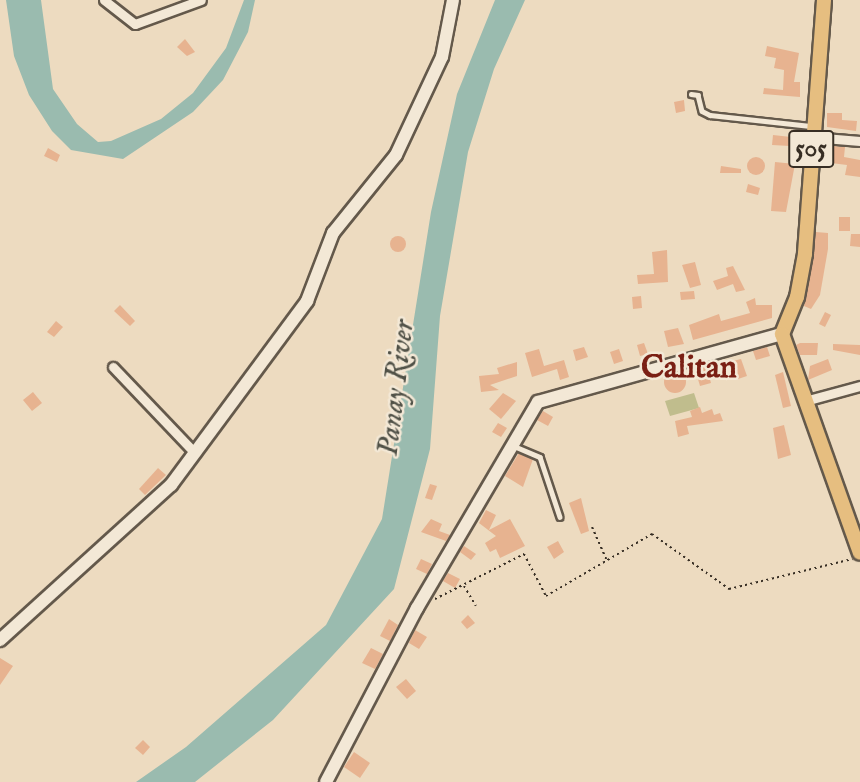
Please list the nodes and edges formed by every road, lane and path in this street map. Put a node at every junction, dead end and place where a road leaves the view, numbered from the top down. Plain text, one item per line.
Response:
1 (104, 0) edge
2 (201, 0) edge
3 (453, 0) edge
4 (824, 0) edge
5 (188, 2) edge
6 (691, 94) dead end
7 (813, 132) junction
8 (860, 141) edge
9 (782, 334) junction
10 (113, 367) dead end
11 (860, 386) edge
12 (805, 401) junction
13 (513, 446) junction
14 (195, 453) junction
15 (560, 517) dead end
16 (592, 527) dead end
17 (860, 555) edge
18 (606, 560) junction
19 (464, 585) junction
20 (476, 606) dead end
21 (417, 608) junction
22 (0, 640) edge
23 (326, 782) edge

1 - 5 street
2 - 5 street
3 - 14 street
4 - 7 main road, 505
6 - 7 lane
7 - 8 street
7 - 9 main road, 505
9 - 12 main road
9 - 13 street
10 - 14 street
11 - 12 street
12 - 17 main road
13 - 15 lane
13 - 21 street
14 - 22 street
16 - 18 path
17 - 18 path
18 - 19 path
19 - 20 path
19 - 21 path
21 - 23 street

